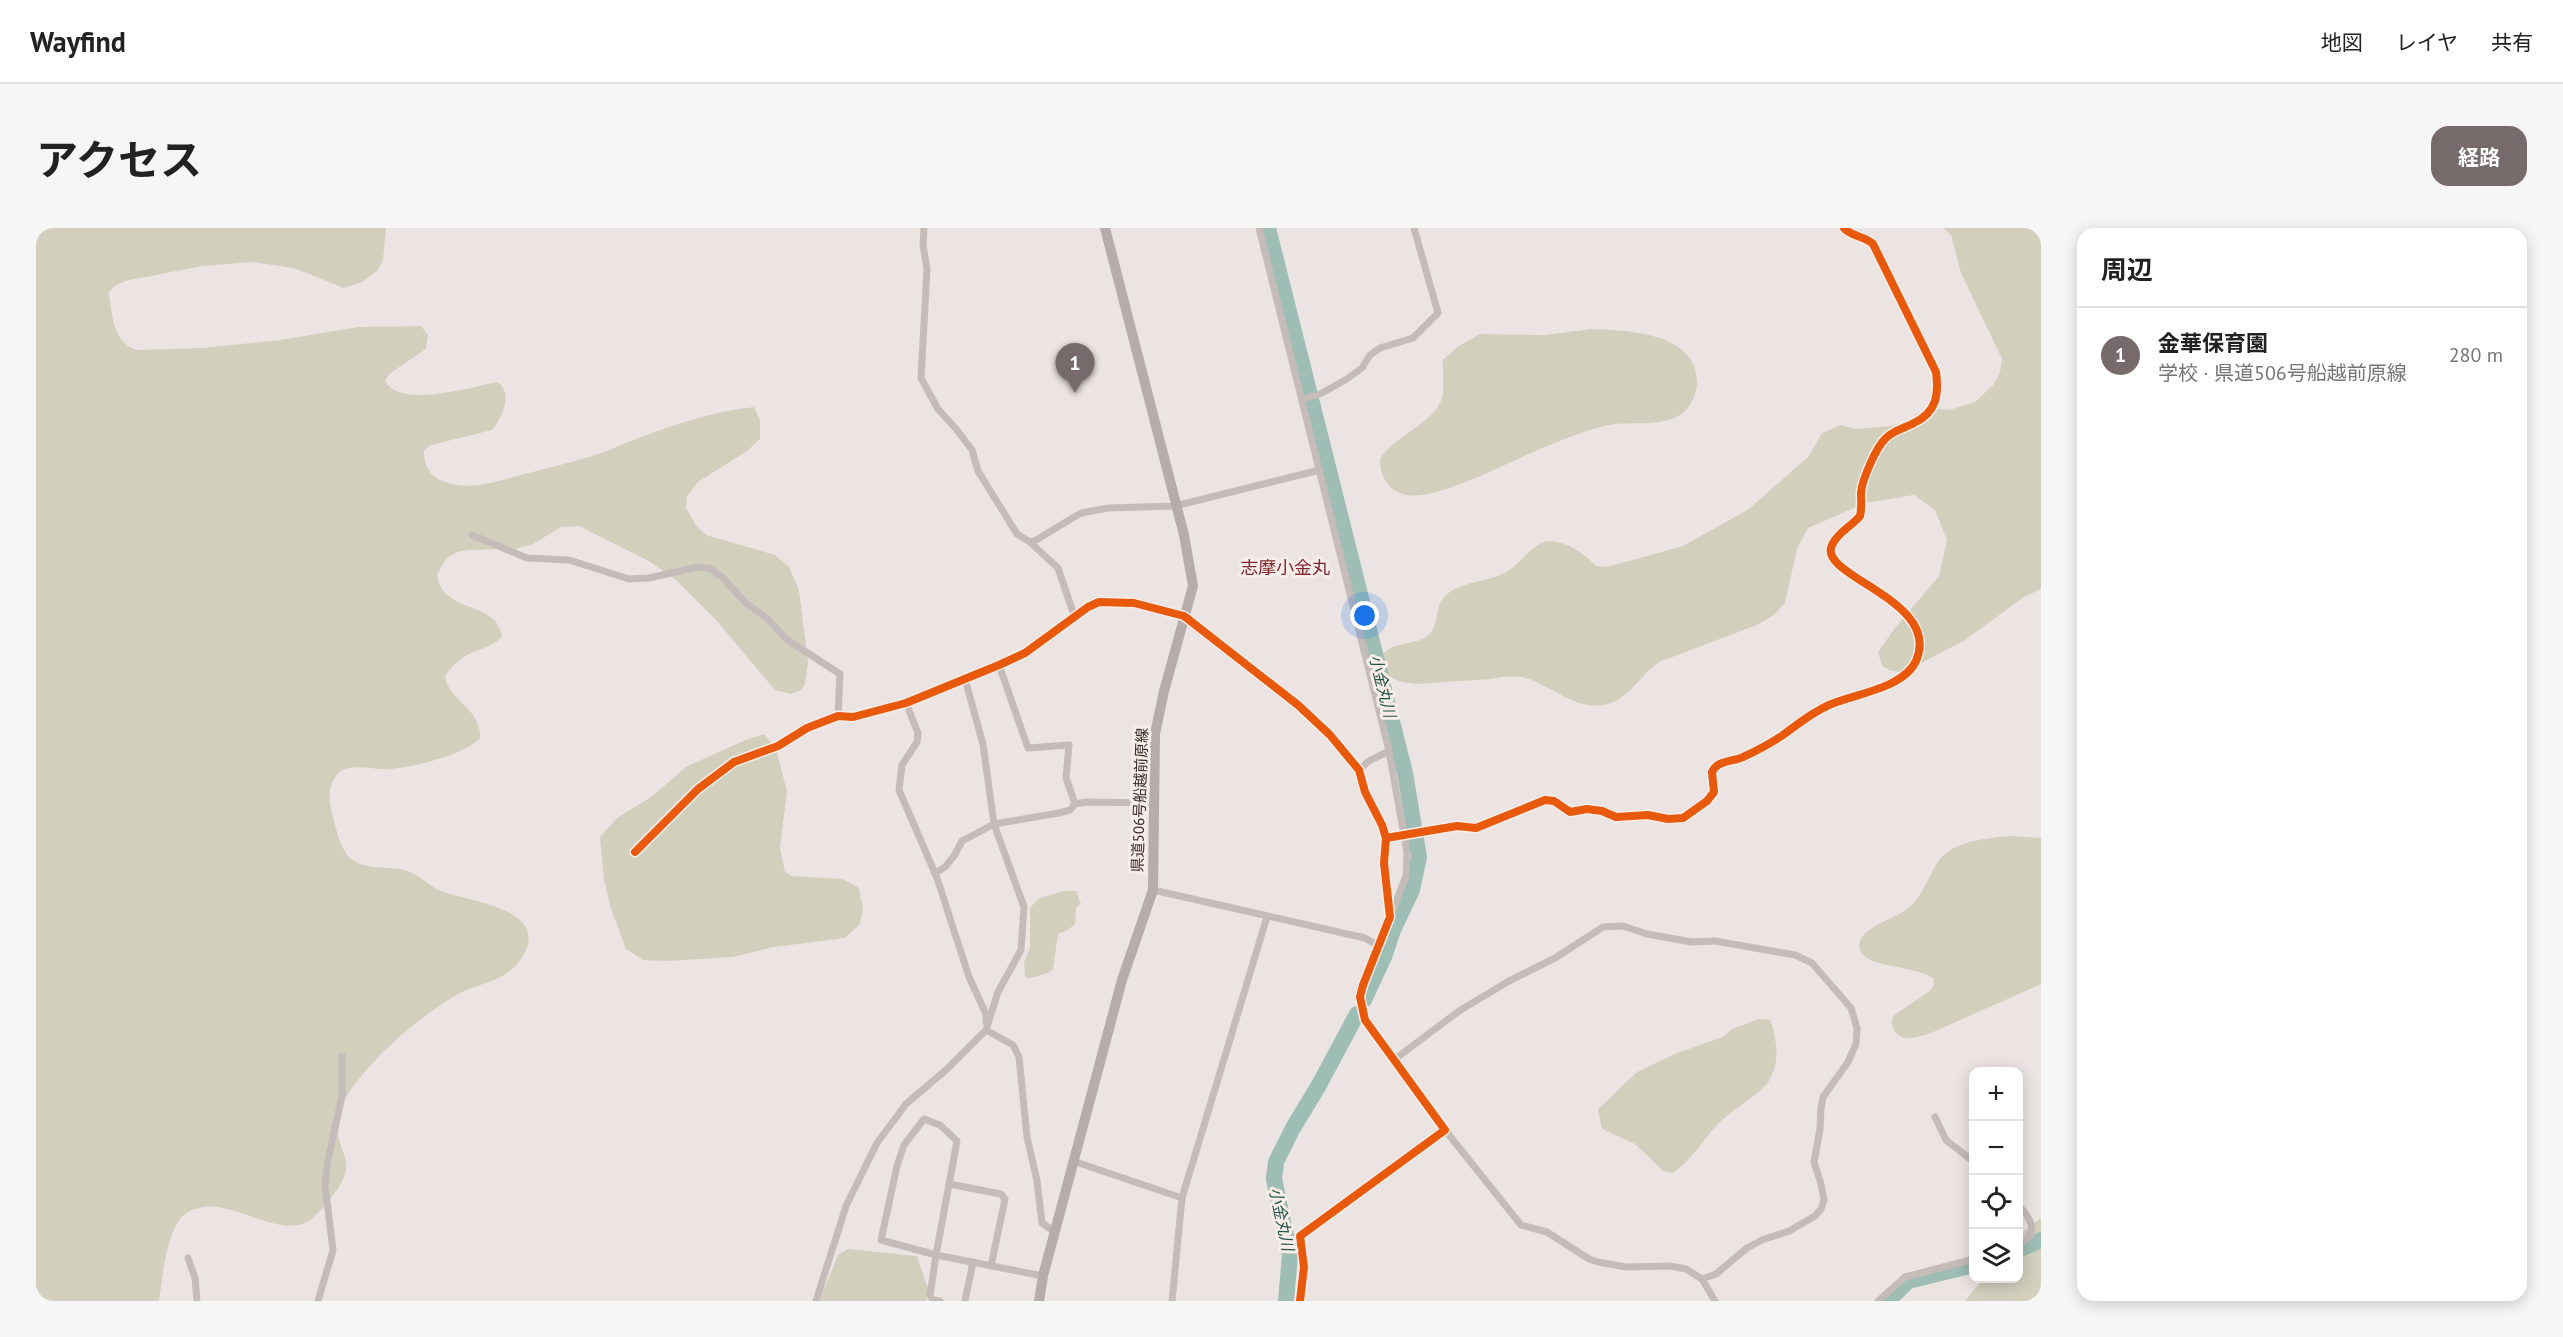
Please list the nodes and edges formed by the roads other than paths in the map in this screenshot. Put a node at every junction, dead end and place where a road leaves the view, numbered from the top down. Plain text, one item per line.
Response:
1 (924, 228) edge
2 (1105, 228) edge
3 (1259, 228) edge
4 (1414, 228) edge
5 (1844, 228) edge
6 (1303, 399) junction
7 (1320, 470) junction
8 (1175, 506) junction
9 (472, 535) dead end
10 (1030, 542) junction
11 (1074, 615) junction
12 (1184, 616) junction
13 (999, 665) junction
14 (965, 679) junction
15 (906, 703) junction
16 (838, 716) junction
17 (1389, 751) junction
18 (1359, 770) junction
19 (1154, 803) junction
20 (1076, 804) junction
21 (994, 824) junction
22 (1404, 835) junction
23 (1386, 838) junction
24 (635, 852) dead end
25 (935, 873) junction
26 (1153, 890) junction
27 (1267, 917) junction
28 (1389, 917) junction
29 (1379, 946) junction
30 (986, 1030) junction
31 (342, 1056) dead end
32 (1395, 1059) junction
33 (1935, 1117) dead end
34 (1445, 1130) junction
35 (1969, 1158) edge
36 (1073, 1161) junction
37 (949, 1184) junction
38 (1182, 1197) junction
39 (2023, 1209) edge
40 (1055, 1232) junction
41 (2023, 1243) edge
42 (936, 1255) junction
43 (188, 1258) dead end
44 (1969, 1260) edge
45 (973, 1262) junction
46 (992, 1266) junction
47 (1042, 1276) junction
48 (1702, 1279) junction
49 (197, 1301) edge
50 (318, 1301) edge
51 (816, 1301) edge
52 (940, 1301) edge
53 (965, 1301) edge
54 (1039, 1301) edge
55 (1172, 1301) edge
56 (1300, 1301) edge
57 (1715, 1301) edge
58 (1878, 1301) edge

1 - 10 street
2 - 8 main road, 県道506号船越前原線
3 - 6 street
4 - 6 street
5 - 22 street
6 - 7 street
7 - 8 street
7 - 17 street
8 - 10 street
8 - 12 main road, 県道506号船越前原線
9 - 16 street
10 - 11 street
11 - 12 street
11 - 13 street
12 - 18 street
12 - 19 main road, 県道506号船越前原線
13 - 14 street
13 - 20 street
14 - 15 street
14 - 21 street
15 - 16 street
15 - 25 street
16 - 24 street
17 - 18 street
17 - 22 street
18 - 23 street
19 - 20 street
19 - 26 main road, 県道506号船越前原線
20 - 21 street
21 - 25 street
21 - 30 street
22 - 23 street
22 - 28 street
23 - 28 street
25 - 30 street
26 - 27 street
26 - 36 main road, 県道506号船越前原線
27 - 29 street
27 - 38 street
28 - 29 street
29 - 32 street
30 - 40 street
30 - 51 street
31 - 50 street
32 - 34 street
32 - 48 street
33 - 35 street
34 - 48 street
34 - 56 street
36 - 38 street
36 - 40 main road, 県道506号船越前原線
37 - 42 street
37 - 42 street
37 - 46 street
38 - 55 street
39 - 41 street
40 - 47 main road, 県道506号船越前原線
42 - 45 street
42 - 52 street
43 - 49 street
44 - 58 street
45 - 46 street
45 - 53 street
46 - 47 street
47 - 54 main road, 県道506号船越前原線
48 - 57 street

